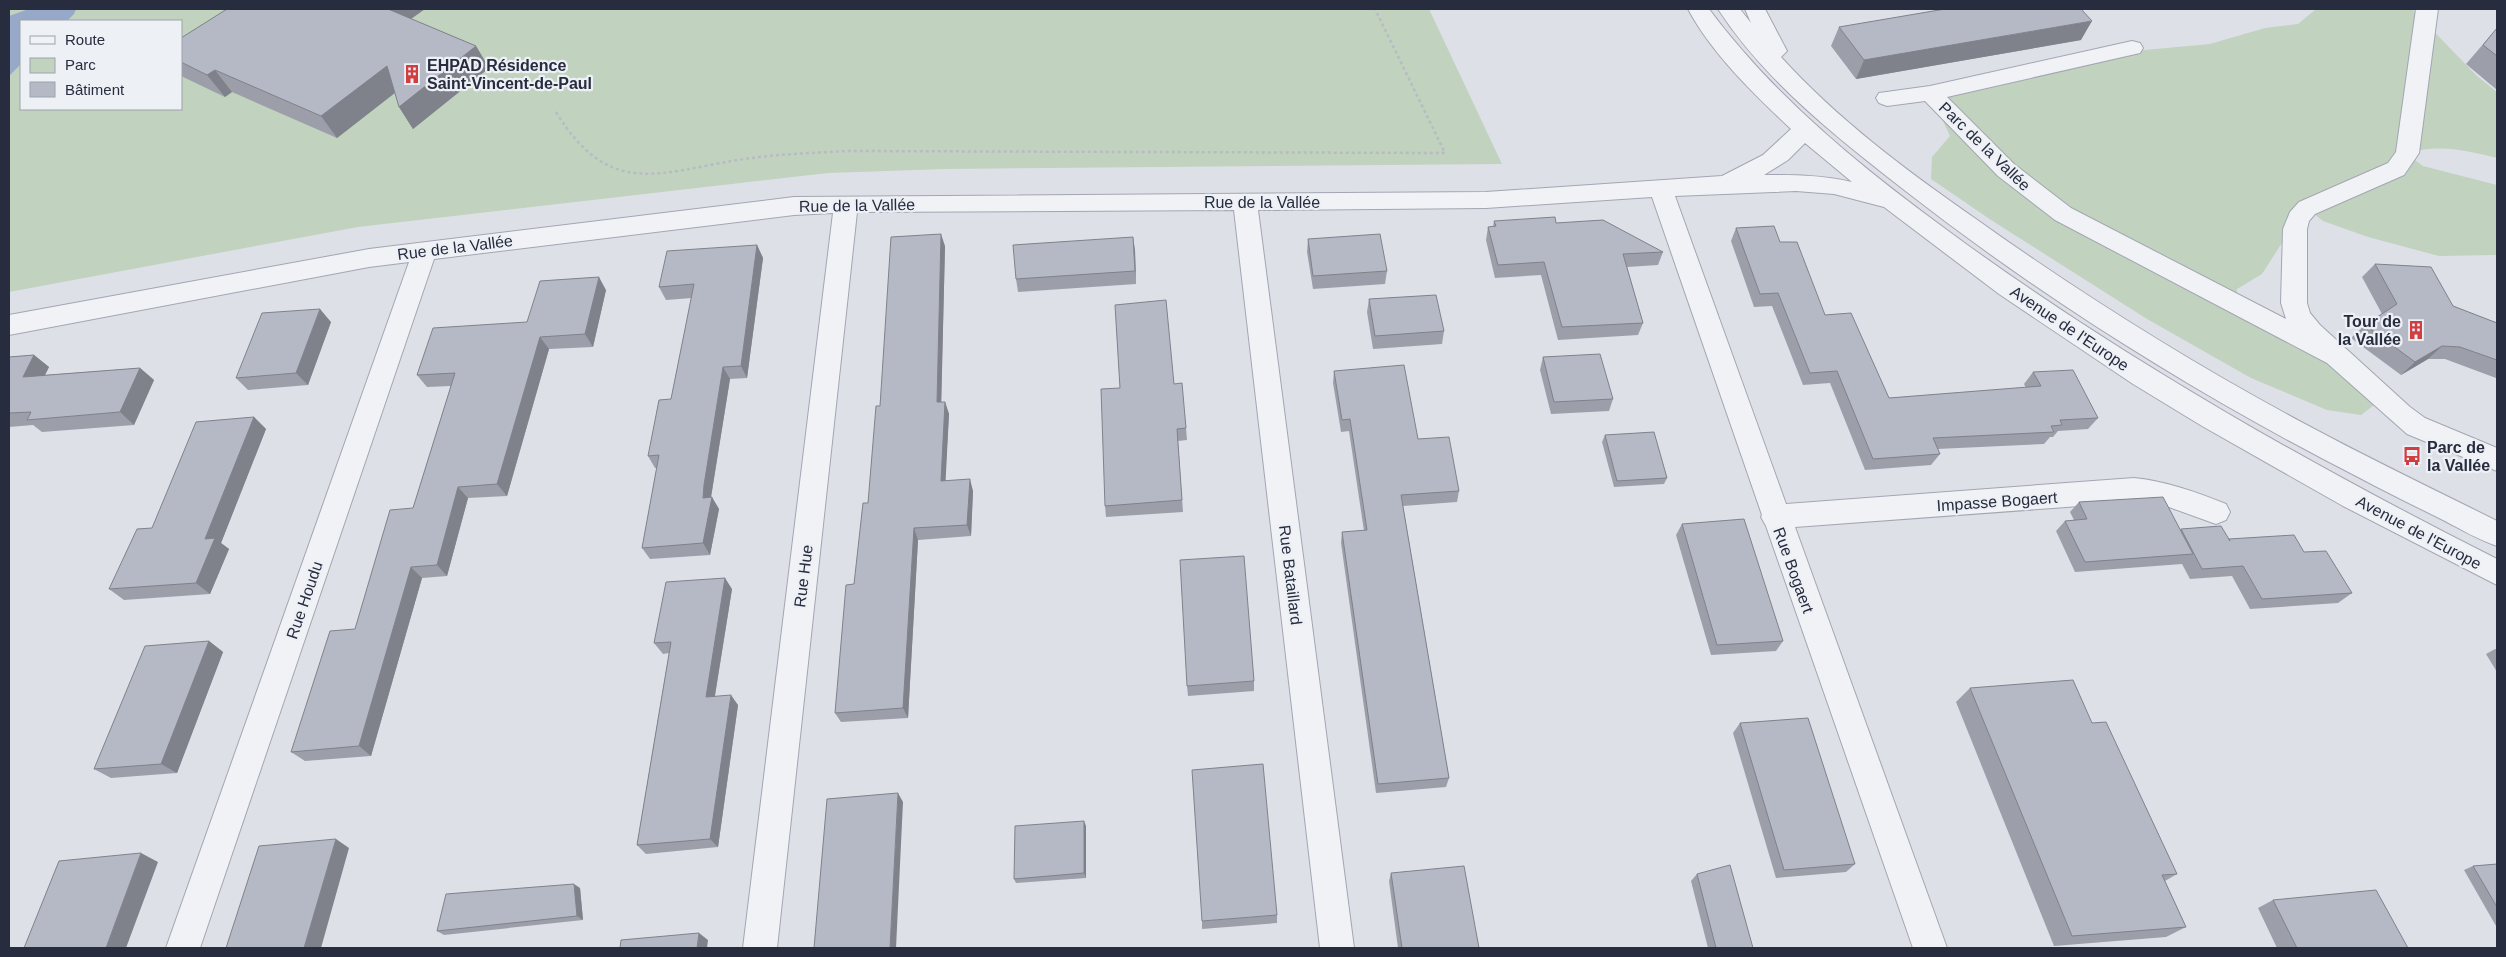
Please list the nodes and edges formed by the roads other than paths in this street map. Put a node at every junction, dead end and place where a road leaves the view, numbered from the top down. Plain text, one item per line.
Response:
1 (1698, 9) edge
2 (1729, 9) edge
3 (1755, 9) edge
4 (2427, 9) edge
5 (2132, 48) dead end
6 (1794, 86) junction
7 (1930, 92) junction
8 (1886, 98) dead end
9 (1803, 130) junction
10 (1714, 185) junction
11 (1660, 190) junction
12 (1892, 201) junction
13 (1245, 202) junction
14 (846, 204) junction
15 (425, 251) junction
16 (9, 325) edge
17 (2332, 354) junction
18 (2497, 460) edge
19 (2216, 512) dead end
20 (1775, 517) junction
21 (2497, 534) edge
22 (2497, 572) edge
23 (183, 948) edge
24 (760, 948) edge
25 (1337, 948) edge
26 (1930, 948) edge

1 - 9 street, Avenue de l'Europe
2 - 6 street, Avenue de l'Europe
3 - 6 street
4 - 17 street, Parc de la Vallée
5 - 7 street, Parc de la Vallée
6 - 21 street, Avenue de l'Europe
7 - 8 street, Parc de la Vallée
7 - 17 street, Parc de la Vallée
9 - 10 street, Rue de la Vallée
9 - 12 street, Avenue de l'Europe
10 - 11 street, Rue de la Vallée
10 - 12 street, Rue de la Vallée
11 - 13 street, Rue de la Vallée
11 - 20 street, Rue Bogaert
12 - 22 street, Avenue de l'Europe
13 - 14 street, Rue de la Vallée
13 - 25 street, Rue Bataillard
14 - 15 street, Rue de la Vallée
14 - 24 street, Rue Hue
15 - 16 street, Rue de la Vallée
15 - 23 street, Rue Houdu
17 - 18 street, Parc de la Vallée
19 - 20 street, Impasse Bogaert
20 - 26 street, Rue Bogaert

